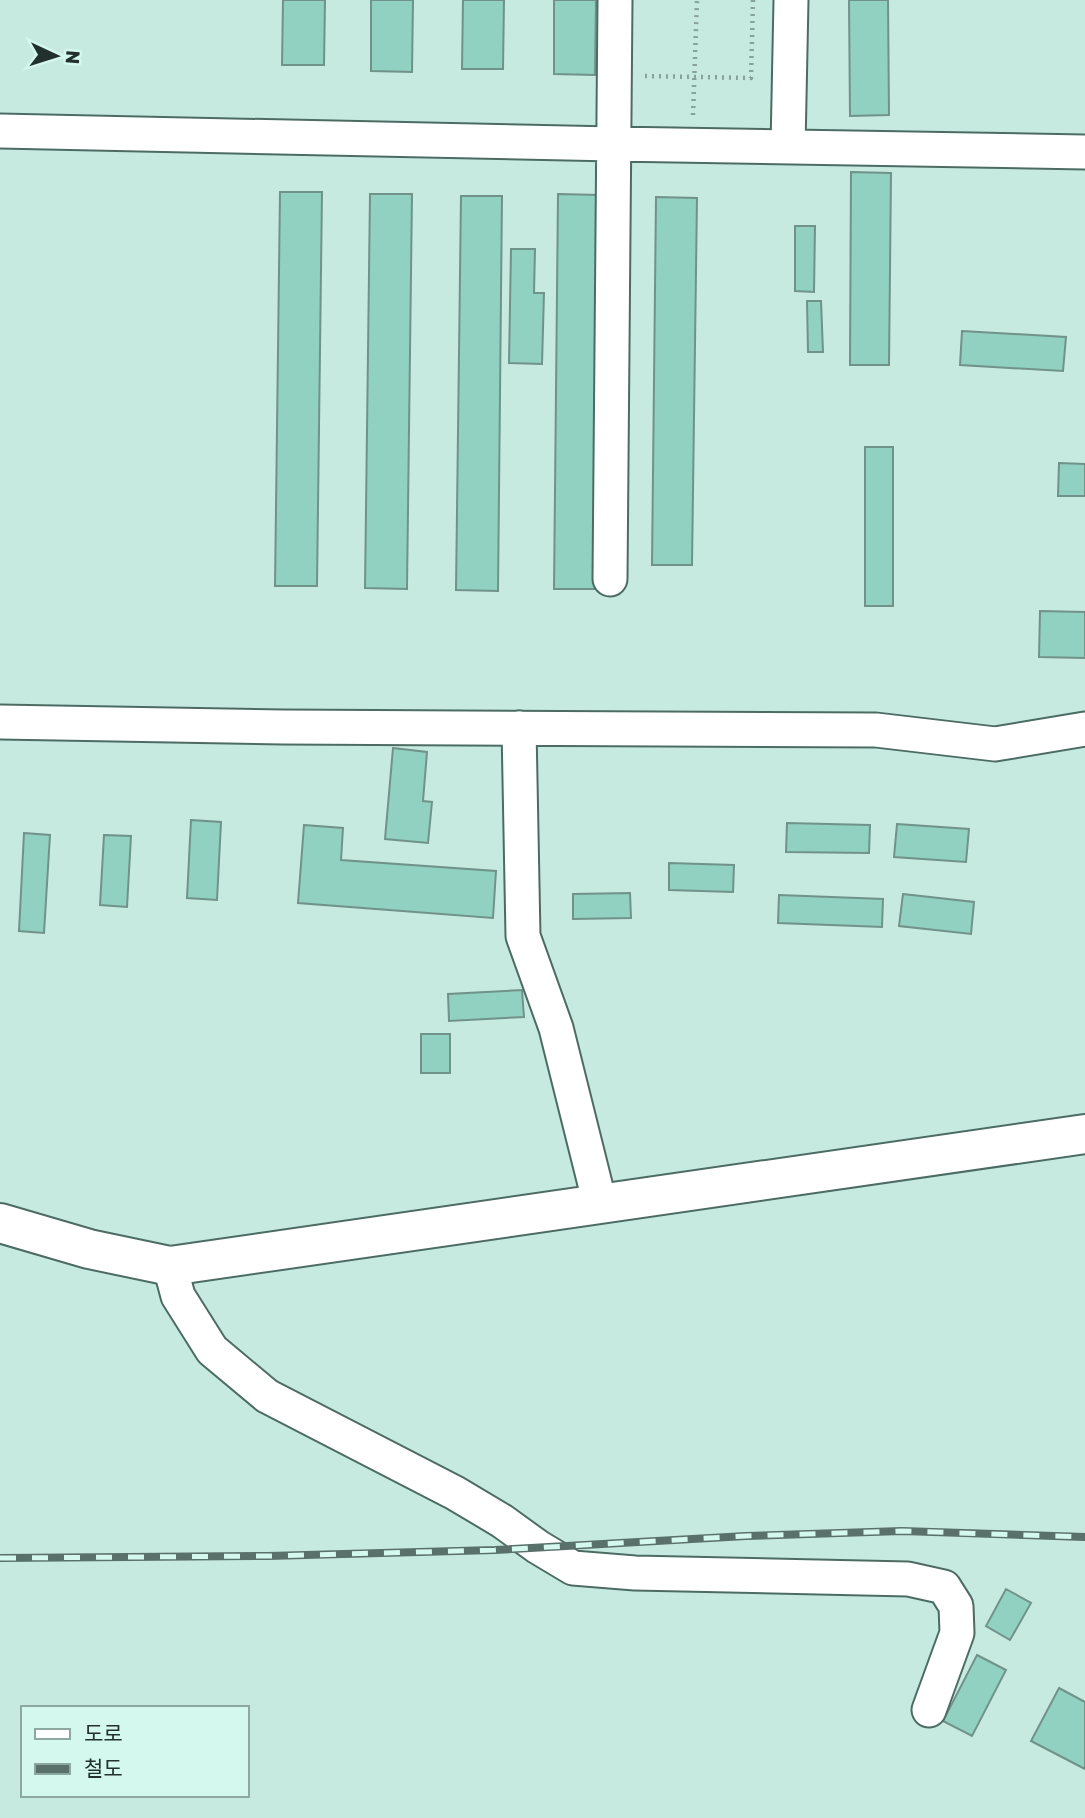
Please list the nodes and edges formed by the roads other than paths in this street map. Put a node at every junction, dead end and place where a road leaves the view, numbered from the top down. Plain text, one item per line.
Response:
1 (615, 0) edge
2 (791, 0) edge
3 (0, 131) edge
4 (614, 144) junction
5 (788, 147) junction
6 (1085, 152) edge
7 (610, 579) dead end
8 (0, 722) edge
9 (519, 728) junction
10 (1085, 729) edge
11 (1085, 1134) edge
12 (600, 1204) junction
13 (0, 1223) edge
14 (170, 1266) junction
15 (929, 1710) dead end

1 - 4 street
2 - 5 street
3 - 4 street
4 - 5 street
4 - 7 street
5 - 6 street
8 - 9 street
9 - 10 street
9 - 12 street
11 - 12 street
12 - 14 street
13 - 14 street
14 - 15 street

